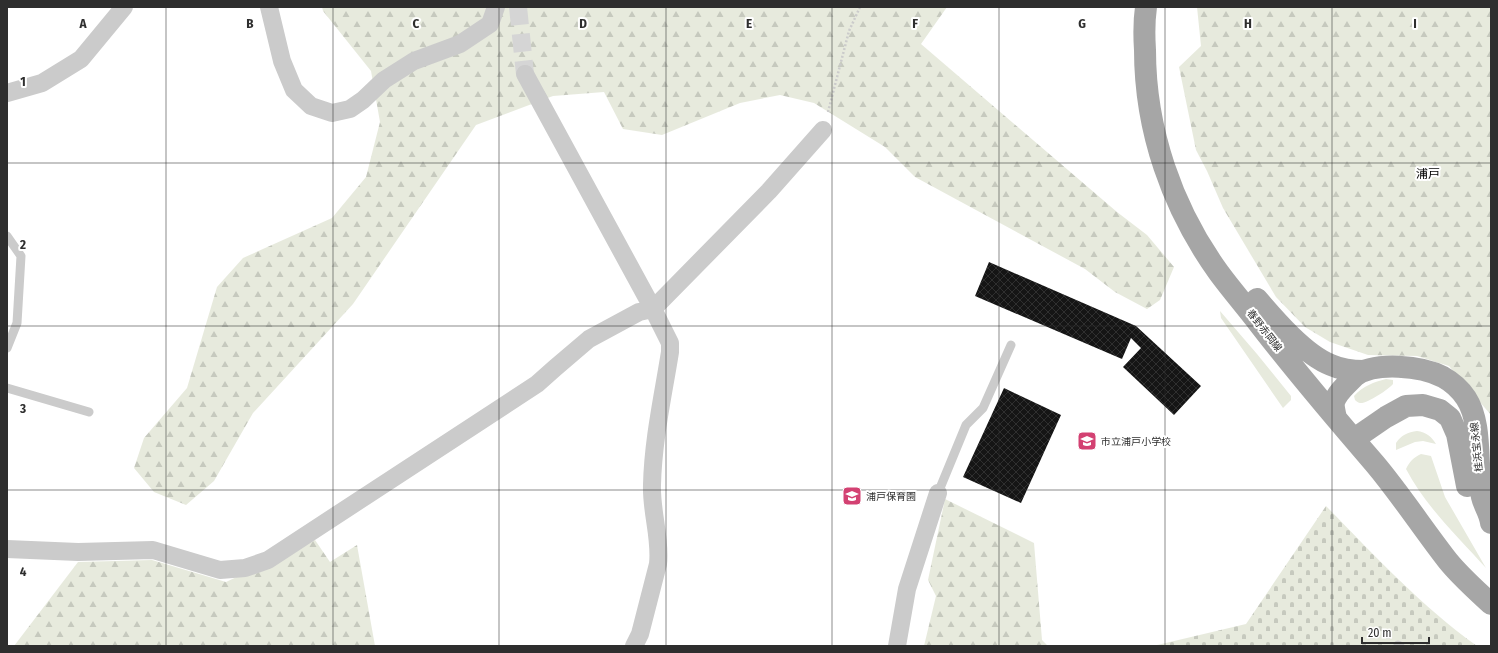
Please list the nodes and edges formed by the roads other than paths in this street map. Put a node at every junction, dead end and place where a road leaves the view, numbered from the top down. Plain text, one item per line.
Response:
1 (124, 7) edge
2 (269, 7) edge
3 (496, 7) edge
4 (1146, 7) edge
5 (525, 74) tunnel mouth
6 (7, 93) edge
7 (823, 130) road end
8 (1167, 176) junction
9 (7, 236) edge
10 (653, 309) junction
11 (1011, 345) dead end
12 (7, 348) edge
13 (1364, 371) junction
14 (7, 388) edge
15 (88, 412) dead end
16 (1336, 418) junction
17 (1354, 439) junction
18 (938, 493) joint
19 (1491, 523) edge
20 (1491, 535) edge
21 (7, 549) edge
22 (1491, 604) edge
23 (634, 646) edge
24 (897, 646) edge

1 - 6 street
2 - 3 street
4 - 8 main road, 春野赤岡線
5 - 10 street
7 - 10 street
8 - 13 main road
8 - 16 main road, 春野赤岡線
9 - 12 lane
10 - 21 street
10 - 23 street
11 - 18 lane
13 - 16 main road, 桂浜宝永線
13 - 19 main road, 桂浜宝永線
14 - 15 lane
16 - 17 main road, 春野赤岡線
17 - 20 main road, 桂浜宝永線
17 - 22 main road, 春野赤岡線
18 - 24 street

